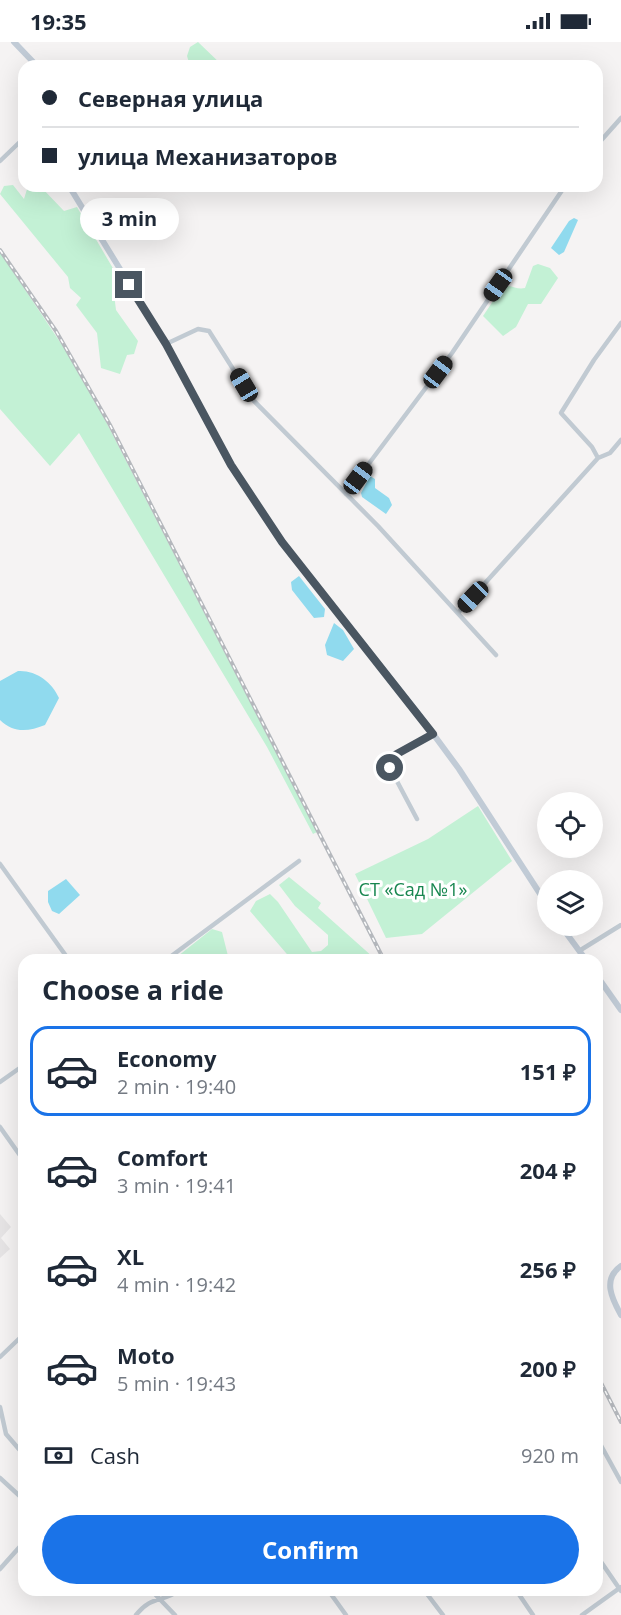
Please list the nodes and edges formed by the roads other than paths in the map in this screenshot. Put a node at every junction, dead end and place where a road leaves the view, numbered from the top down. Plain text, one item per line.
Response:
1 (14, 42) edge
2 (31, 60) edge
3 (621, 118) edge
4 (603, 138) edge
5 (18, 144) edge
6 (0, 161) edge
7 (73, 192) edge
8 (561, 192) edge
9 (621, 324) edge
10 (166, 344) junction
11 (621, 440) edge
12 (598, 458) junction
13 (346, 494) junction
14 (458, 613) junction
15 (496, 655) dead end
16 (433, 734) junction
17 (417, 819) dead end
18 (298, 861) dead end
19 (0, 864) edge
20 (537, 890) edge
21 (621, 925) edge
22 (568, 936) edge
23 (579, 951) junction
24 (65, 954) edge
25 (174, 954) edge
26 (581, 954) edge
27 (603, 985) edge
28 (621, 1011) edge
29 (18, 1069) edge
30 (0, 1082) edge
31 (0, 1127) edge
32 (18, 1152) edge
33 (621, 1266) edge
34 (621, 1315) edge
35 (18, 1340) edge
36 (0, 1357) edge
37 (0, 1407) edge
38 (18, 1448) edge
39 (603, 1449) edge
40 (0, 1478) edge
41 (621, 1482) edge
42 (18, 1494) edge
43 (18, 1549) edge
44 (603, 1565) edge
45 (0, 1569) edge
46 (620, 1589) edge
47 (157, 1596) edge
48 (167, 1596) edge
49 (332, 1596) edge
50 (429, 1596) edge
51 (520, 1596) edge
52 (160, 1599) junction
53 (136, 1615) edge
54 (174, 1615) edge
55 (346, 1615) edge
56 (443, 1615) edge
57 (533, 1615) edge
58 (582, 1615) edge

1 - 2 street
3 - 4 street
5 - 6 street
7 - 10 street
8 - 13 street
9 - 12 street
10 - 13 street
10 - 16 street
11 - 12 street
12 - 14 street
13 - 14 street
14 - 15 street
16 - 17 street
16 - 20 street
18 - 25 street
19 - 24 street
21 - 23 street
22 - 23 street
23 - 26 street
27 - 28 street
29 - 30 street
31 - 32 street
33 - 34 street
35 - 36 street
37 - 38 street
39 - 41 street
40 - 42 street
43 - 45 street
44 - 46 street
46 - 58 street
47 - 52 street
48 - 52 street
49 - 55 street
50 - 56 street
51 - 57 street
52 - 53 street
52 - 54 street

